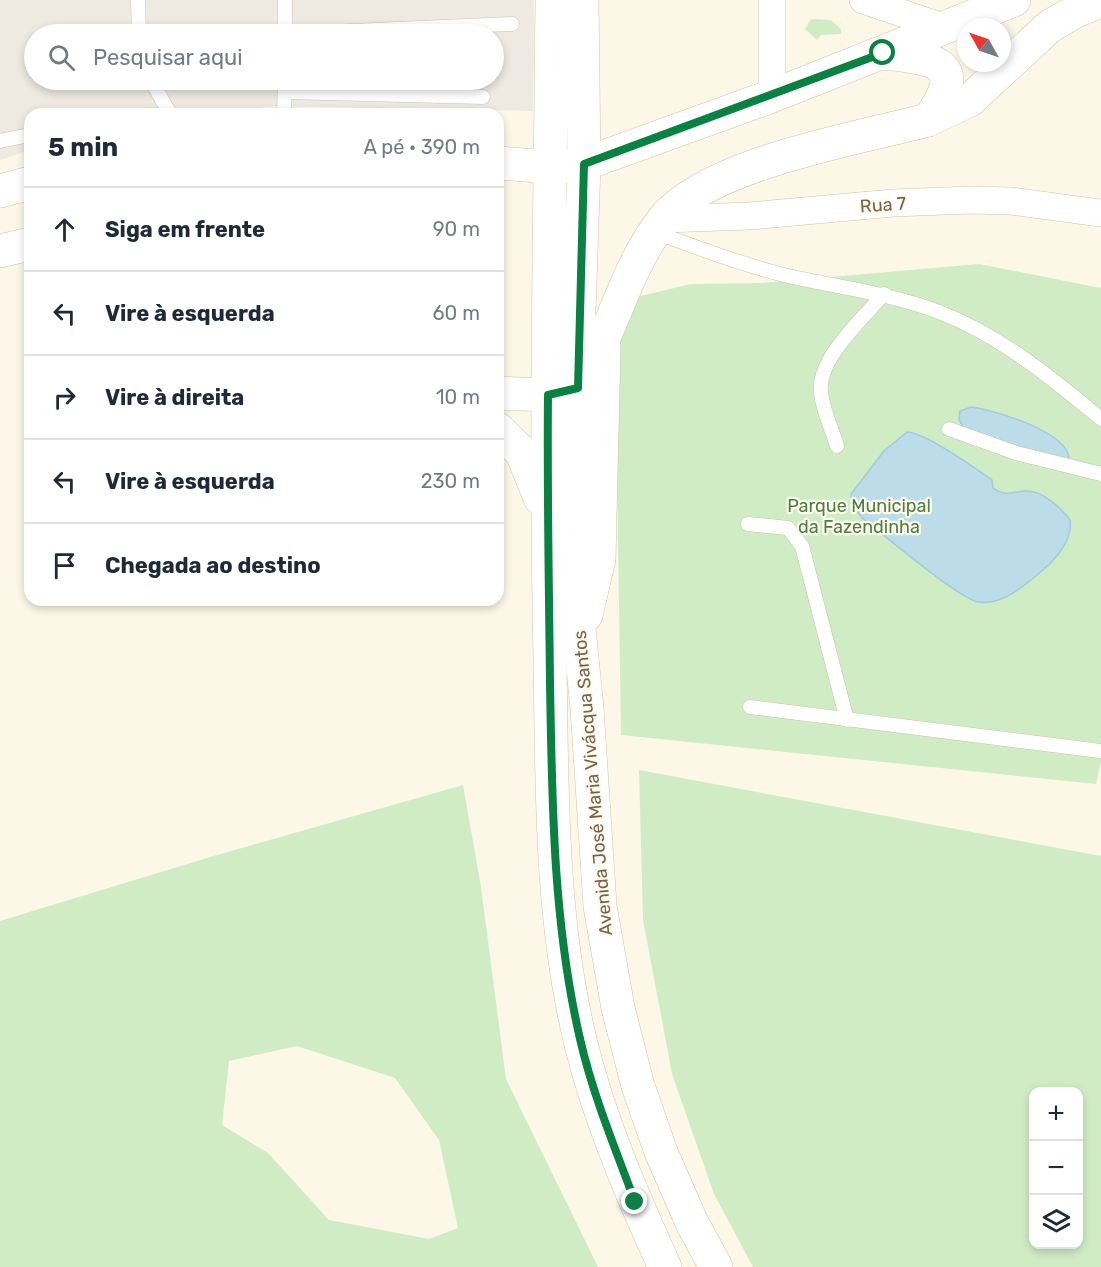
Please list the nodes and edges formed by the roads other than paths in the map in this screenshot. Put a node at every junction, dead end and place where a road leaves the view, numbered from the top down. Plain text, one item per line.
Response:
1 (138, 0) edge
2 (285, 0) edge
3 (552, 0) edge
4 (582, 0) edge
5 (772, 0) edge
6 (863, 0) edge
7 (1014, 0) edge
8 (1101, 1) edge
9 (139, 24) edge
10 (285, 24) edge
11 (504, 24) edge
12 (512, 24) dead end
13 (943, 27) junction
14 (883, 53) junction
15 (157, 90) edge
16 (285, 90) edge
17 (357, 90) edge
18 (772, 96) junction
19 (483, 97) dead end
20 (167, 108) edge
21 (284, 108) edge
22 (928, 120) junction
23 (24, 136) edge
24 (0, 141) edge
25 (504, 163) edge
26 (584, 164) junction
27 (551, 167) junction
28 (24, 185) edge
29 (0, 191) edge
30 (1101, 213) edge
31 (659, 225) junction
32 (24, 245) edge
33 (0, 251) edge
34 (884, 294) junction
35 (604, 333) junction
36 (563, 392) junction
37 (504, 393) edge
38 (1101, 419) edge
39 (949, 429) dead end
40 (504, 435) edge
41 (837, 446) dead end
42 (1101, 474) edge
43 (547, 522) junction
44 (748, 524) dead end
45 (580, 640) junction
46 (750, 707) dead end
47 (847, 720) junction
48 (1101, 751) edge
49 (664, 1267) edge
50 (716, 1267) edge

1 - 9 lane
2 - 10 lane
3 - 27 main road, Avenida José Maria Vivácqua Santos
4 - 26 main road, Avenida José Maria Vivácqua Santos
5 - 18 street
6 - 13 street
7 - 13 main road
8 - 22 main road
11 - 12 lane
13 - 14 main road
14 - 18 main road
14 - 22 main road
15 - 20 lane
16 - 21 lane
17 - 19 lane
18 - 26 main road
22 - 31 main road
23 - 24 lane
25 - 27 main road
26 - 27 main road
26 - 36 main road, Avenida José Maria Vivácqua Santos
27 - 36 main road, Avenida José Maria Vivácqua Santos
28 - 29 main road
30 - 31 street, Rua 7
31 - 34 lane
31 - 35 main road
32 - 33 main road
34 - 38 lane
34 - 41 lane
35 - 36 main road
35 - 45 main road
36 - 37 main road
36 - 43 main road, Avenida José Maria Vivácqua Santos
36 - 45 main road, Avenida José Maria Vivácqua Santos
39 - 42 lane
40 - 43 main road
43 - 49 main road, Avenida José Maria Vivácqua Santos
44 - 47 lane
45 - 50 main road, Avenida José Maria Vivácqua Santos
46 - 47 lane
47 - 48 lane

